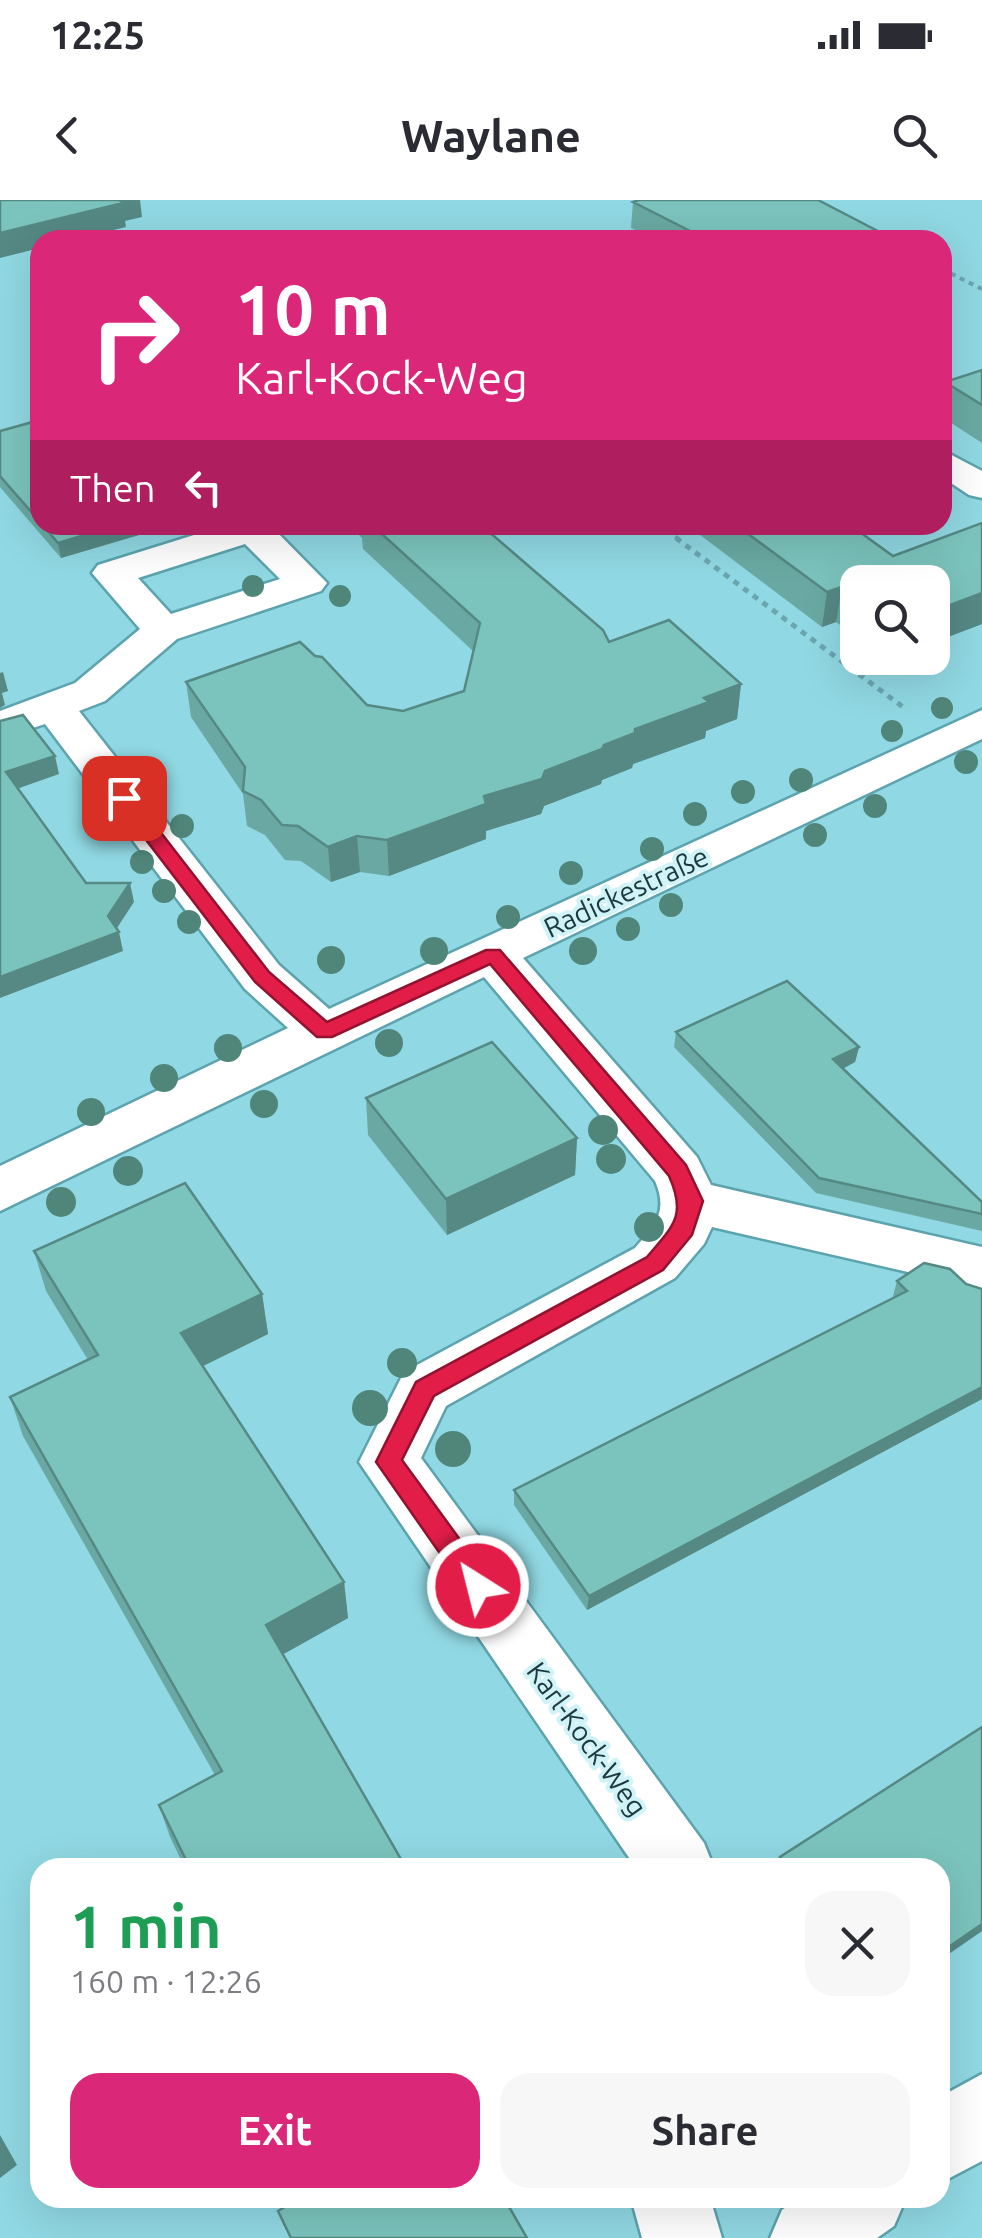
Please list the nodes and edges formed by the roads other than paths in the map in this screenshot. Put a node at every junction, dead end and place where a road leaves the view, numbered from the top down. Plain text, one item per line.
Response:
1 (952, 468) edge
2 (982, 487) edge
3 (226, 535) edge
4 (258, 535) edge
5 (163, 630) junction
6 (55, 708) junction
7 (0, 726) edge
8 (965, 732) edge
9 (493, 954) junction
10 (324, 1032) junction
11 (0, 1190) edge
12 (691, 1201) junction
13 (982, 1280) edge
14 (672, 1858) edge
15 (982, 2113) edge
16 (950, 2137) edge
17 (674, 2208) edge
18 (852, 2208) edge
19 (682, 2238) edge
20 (810, 2238) edge

1 - 2 street
3 - 5 street
4 - 5 street
5 - 6 street
6 - 7 street
6 - 10 street
8 - 9 street, Radickestraße
9 - 10 street, Radickestraße
9 - 12 street
10 - 11 street, Radickestraße
12 - 13 street
12 - 14 street, Karl-Kock-Weg
15 - 16 street
17 - 19 street
18 - 20 street

